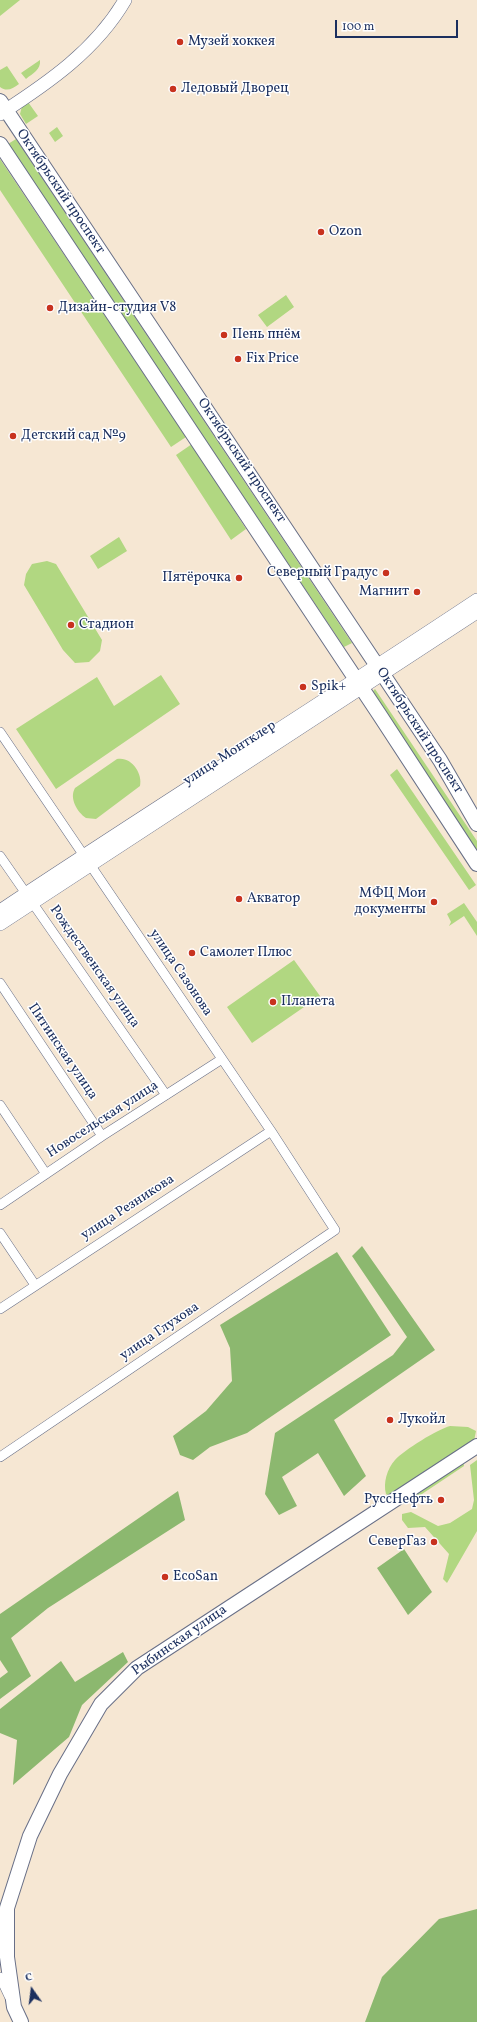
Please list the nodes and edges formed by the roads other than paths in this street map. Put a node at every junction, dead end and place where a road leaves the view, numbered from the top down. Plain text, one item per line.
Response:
1 (125, 0) edge
2 (2, 108) edge
3 (0, 144) edge
4 (477, 600) edge
5 (477, 612) edge
6 (380, 670) junction
7 (358, 684) junction
8 (0, 732) edge
9 (477, 824) edge
10 (0, 856) edge
11 (87, 860) junction
12 (477, 864) edge
13 (29, 898) junction
14 (0, 911) edge
15 (0, 924) edge
16 (0, 983) edge
17 (222, 1059) junction
18 (166, 1094) junction
19 (0, 1105) edge
20 (271, 1131) junction
21 (102, 1136) junction
22 (46, 1174) junction
23 (0, 1204) edge
24 (336, 1230) joint
25 (0, 1233) edge
26 (35, 1286) junction
27 (0, 1309) edge
28 (477, 1446) edge
29 (0, 1457) edge
30 (0, 1977) edge
31 (14, 2007) junction
32 (21, 2022) edge

1 - 2 street
2 - 6 main road, Октябрьский проспект
3 - 7 main road, Октябрьский проспект
4 - 6 street, улица Монтклер
5 - 6 street, улица Монтклер
6 - 7 street, улица Монтклер
6 - 9 main road, Октябрьский проспект
7 - 11 street, улица Монтклер
7 - 12 main road, Октябрьский проспект
8 - 11 street, улица Сазонова
10 - 13 street, Рождественская улица
11 - 13 street, улица Монтклер
11 - 17 street, улица Сазонова
13 - 14 street, улица Монтклер
13 - 15 street, улица Монтклер
13 - 18 street, Рождественская улица
16 - 21 street, Питинская улица
17 - 18 street, Новосельская улица
17 - 20 street, улица Сазонова
18 - 21 street, Новосельская улица
19 - 22 street
20 - 24 street, улица Сазонова
20 - 26 street, улица Резникова
21 - 22 street, Новосельская улица
22 - 23 street, Новосельская улица
24 - 29 street, улица Глухова
25 - 26 street
26 - 27 street, улица Резникова
28 - 31 main road, Рыбинская улица
30 - 31 street
31 - 32 main road, Рыбинская улица

